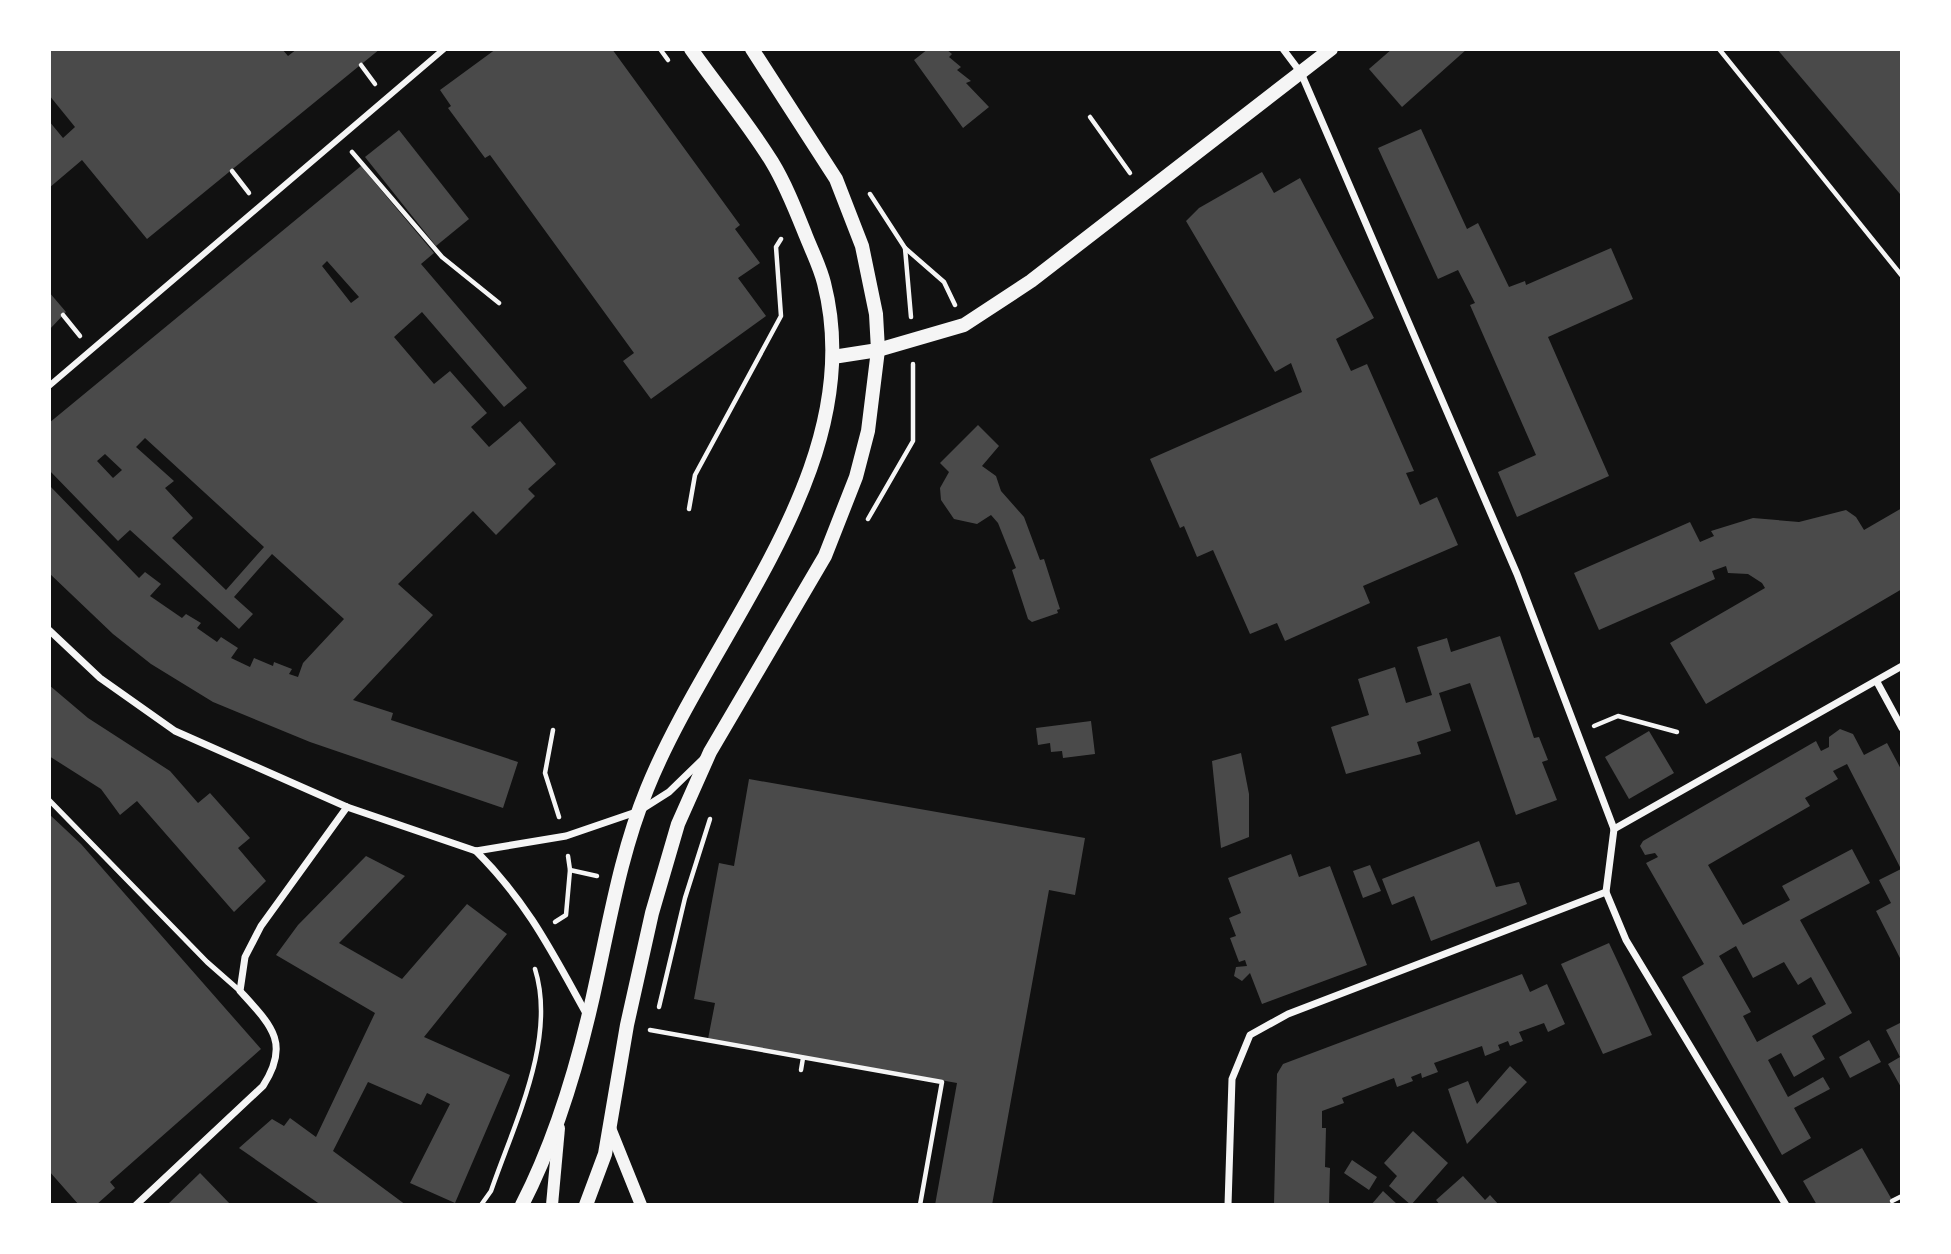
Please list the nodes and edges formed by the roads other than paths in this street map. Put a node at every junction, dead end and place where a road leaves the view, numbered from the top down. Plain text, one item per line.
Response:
1 (444, 49) edge
2 (691, 49) edge
3 (752, 49) edge
4 (1283, 49) edge
5 (1331, 49) edge
6 (1301, 73) junction
7 (878, 350) junction
8 (833, 357) junction
9 (49, 386) edge
10 (49, 630) edge
11 (1902, 666) edge
12 (1877, 682) junction
13 (1902, 729) edge
14 (710, 752) junction
15 (49, 800) edge
16 (347, 807) junction
17 (639, 811) junction
18 (1614, 829) junction
19 (477, 851) junction
20 (1606, 892) junction
21 (240, 991) junction
22 (587, 1016) junction
23 (560, 1114) junction
24 (610, 1128) junction
25 (136, 1205) edge
26 (522, 1205) edge
27 (552, 1205) edge
28 (586, 1205) edge
29 (641, 1205) edge
30 (1228, 1205) edge
31 (1786, 1205) edge

1 - 9 street
2 - 8 main road
3 - 7 main road
4 - 6 street
5 - 6 main road
6 - 7 main road
6 - 18 street
7 - 8 main road
7 - 14 main road
8 - 17 main road
10 - 16 street
11 - 12 street
12 - 13 street
12 - 18 street
14 - 17 street
14 - 24 main road
15 - 21 lane
16 - 19 street
16 - 21 street
17 - 19 street
17 - 22 main road
18 - 20 street
19 - 22 street
20 - 30 street
20 - 31 street
21 - 25 street
22 - 23 main road
23 - 26 main road
23 - 27 street
24 - 28 main road
24 - 29 street

